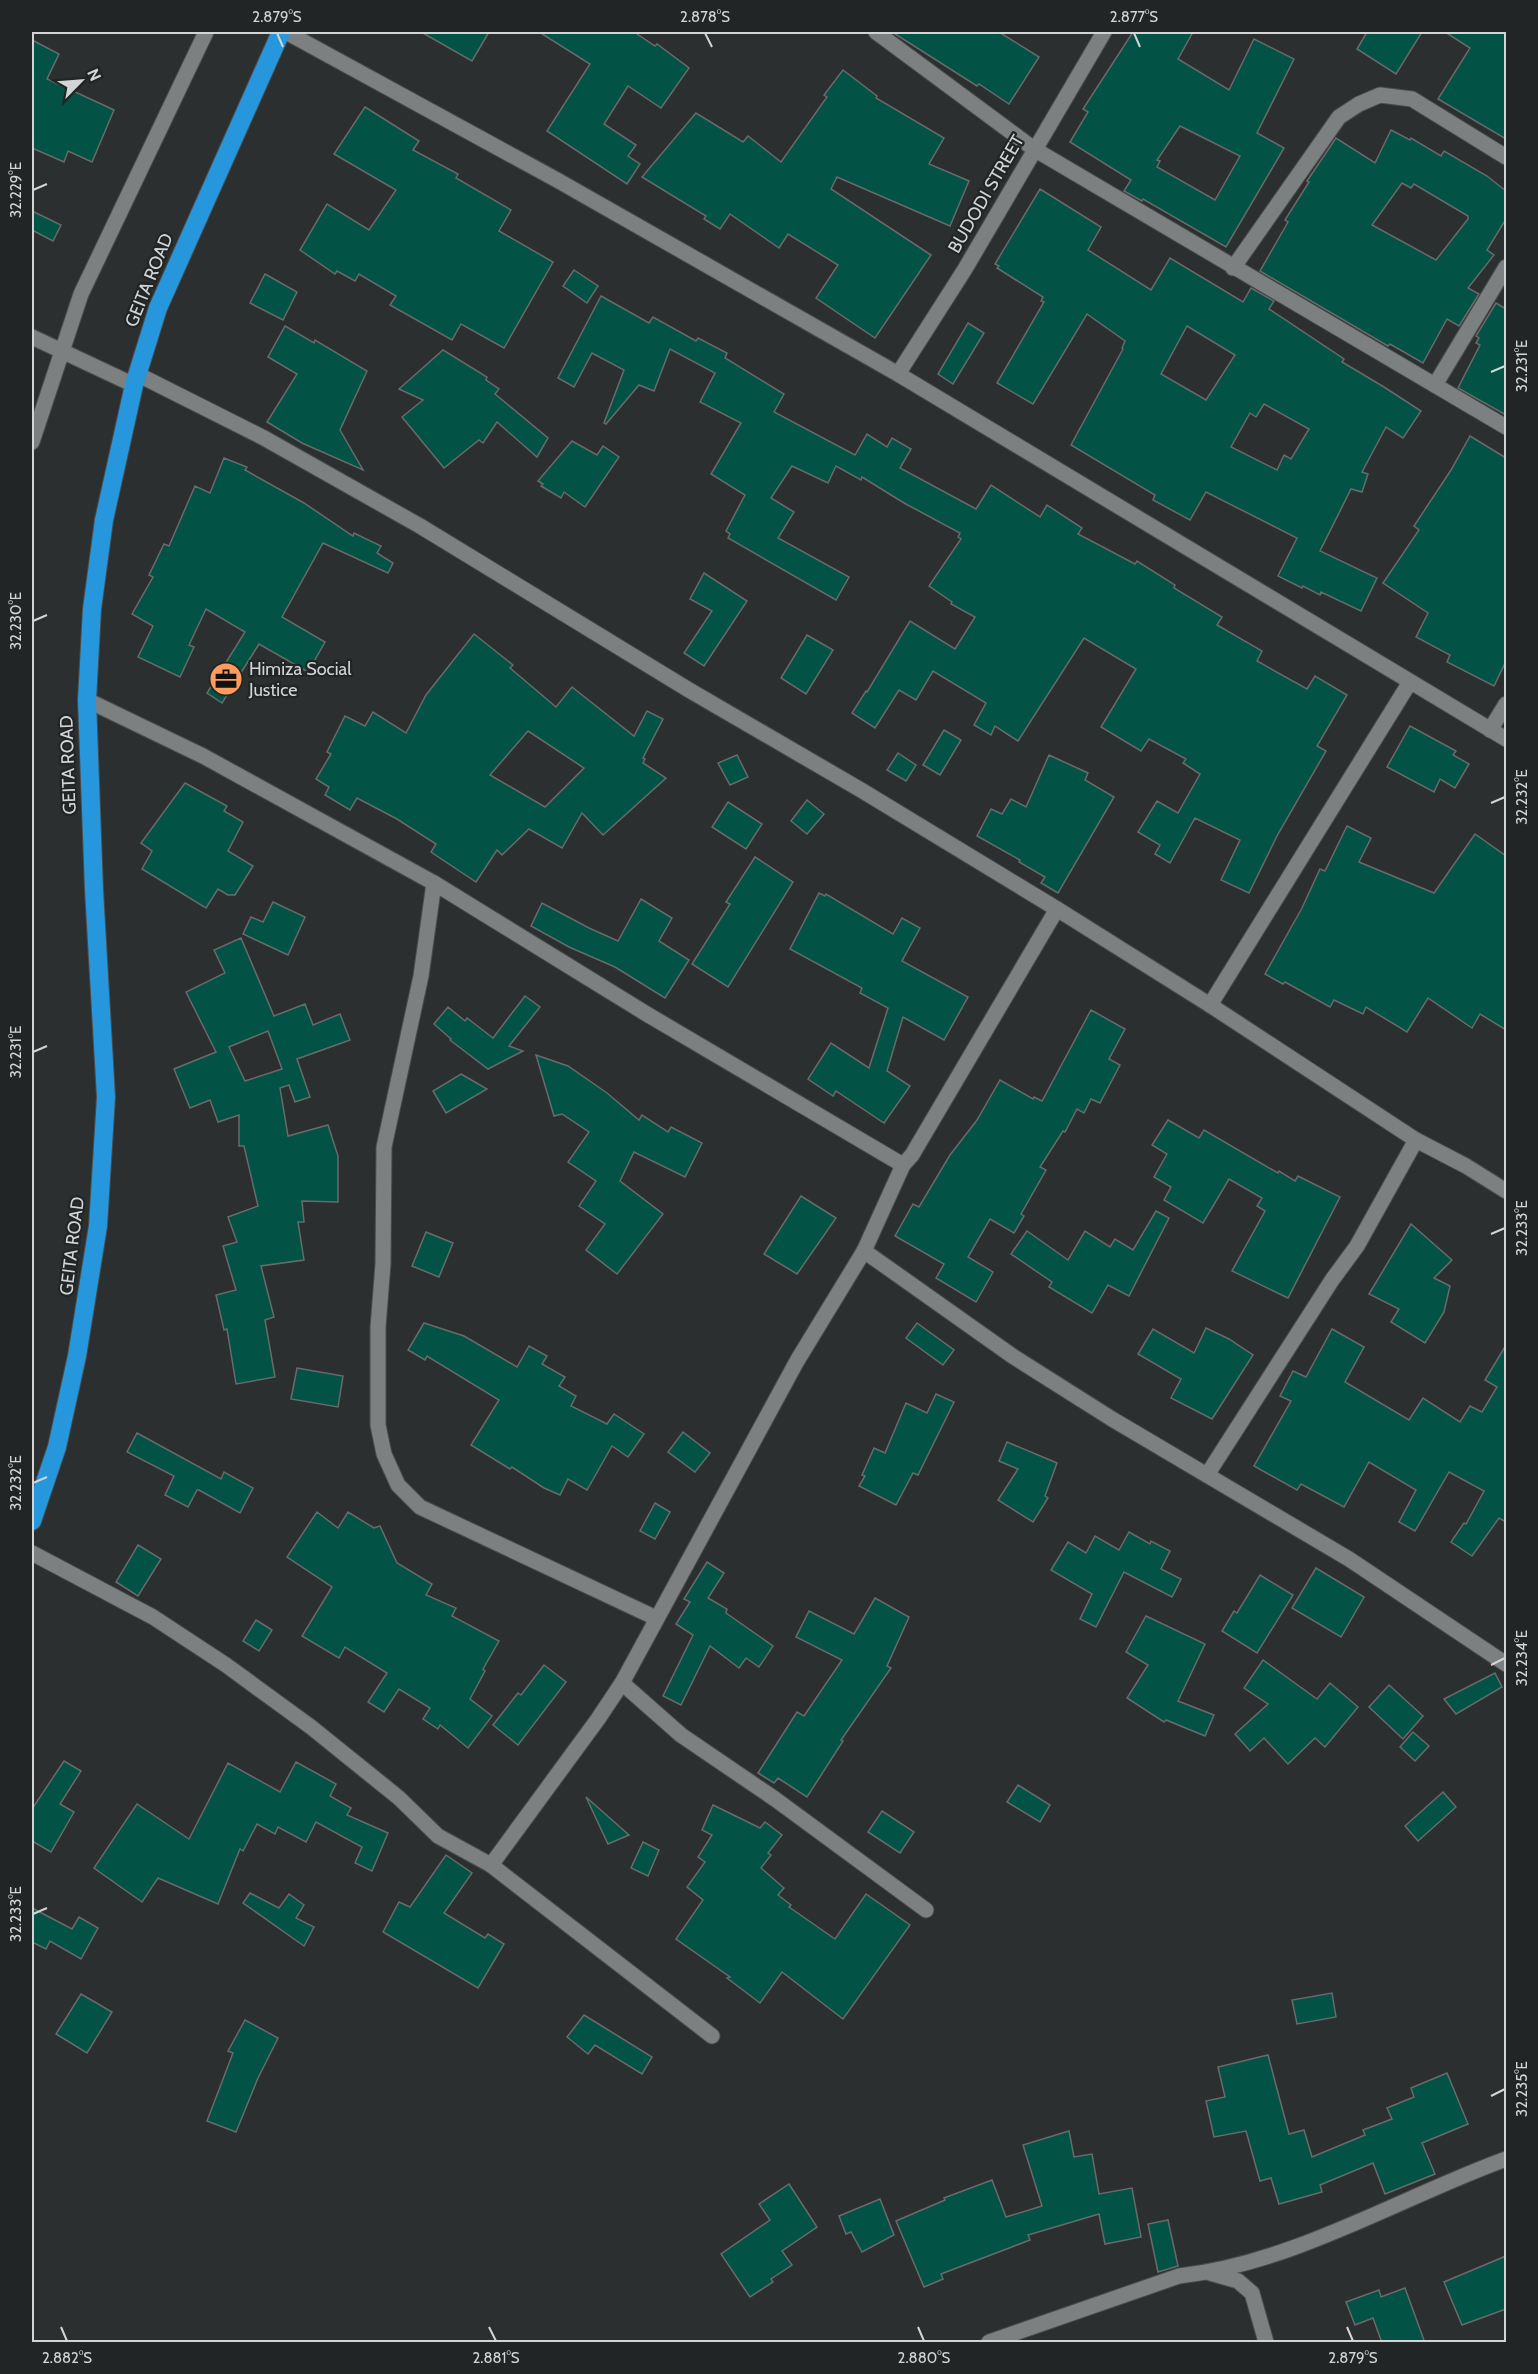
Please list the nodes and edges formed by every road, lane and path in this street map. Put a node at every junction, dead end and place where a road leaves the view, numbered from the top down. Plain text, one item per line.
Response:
1 (206, 32) edge
2 (281, 32) edge
3 (286, 32) edge
4 (876, 32) edge
5 (1104, 32) edge
6 (1034, 149) junction
7 (1506, 157) edge
8 (1506, 267) edge
9 (1233, 268) junction
10 (32, 337) edge
11 (61, 351) junction
12 (898, 374) junction
13 (136, 380) junction
14 (1435, 385) junction
15 (1506, 427) edge
16 (32, 442) edge
17 (1410, 682) junction
18 (87, 700) junction
19 (1506, 704) edge
20 (1490, 730) junction
21 (1506, 739) edge
22 (434, 883) junction
23 (1057, 909) junction
24 (1210, 1005) junction
25 (1416, 1140) junction
26 (903, 1165) junction
27 (1506, 1191) edge
28 (864, 1251) junction
29 (1207, 1475) junction
30 (32, 1521) edge
31 (32, 1553) edge
32 (656, 1618) junction
33 (1506, 1664) edge
34 (622, 1683) junction
35 (491, 1865) junction
36 (926, 1910) dead end
37 (712, 2036) dead end
38 (1506, 2159) edge
39 (1207, 2272) junction
40 (989, 2343) edge
41 (1266, 2343) edge

1 - 11 street
2 - 13 highway, GEITA ROAD
3 - 12 street
4 - 6 street
5 - 6 street, BUDODI STREET
6 - 9 street
6 - 12 street, BUDODI STREET
7 - 9 street
8 - 14 street
9 - 14 street
10 - 11 street
11 - 13 street
11 - 16 street
12 - 17 street
13 - 18 highway, GEITA ROAD
13 - 23 street
14 - 15 street
17 - 20 street
17 - 24 street
18 - 22 street
18 - 30 highway, GEITA ROAD
19 - 20 street
20 - 21 street
22 - 26 street
22 - 32 street
23 - 24 street
23 - 26 street
24 - 25 street
25 - 27 street
25 - 29 street
26 - 28 street
28 - 29 street
28 - 32 street
29 - 33 street
31 - 35 street
32 - 34 street
34 - 35 street
34 - 36 street
35 - 37 street
38 - 39 street
39 - 40 street
39 - 41 street

